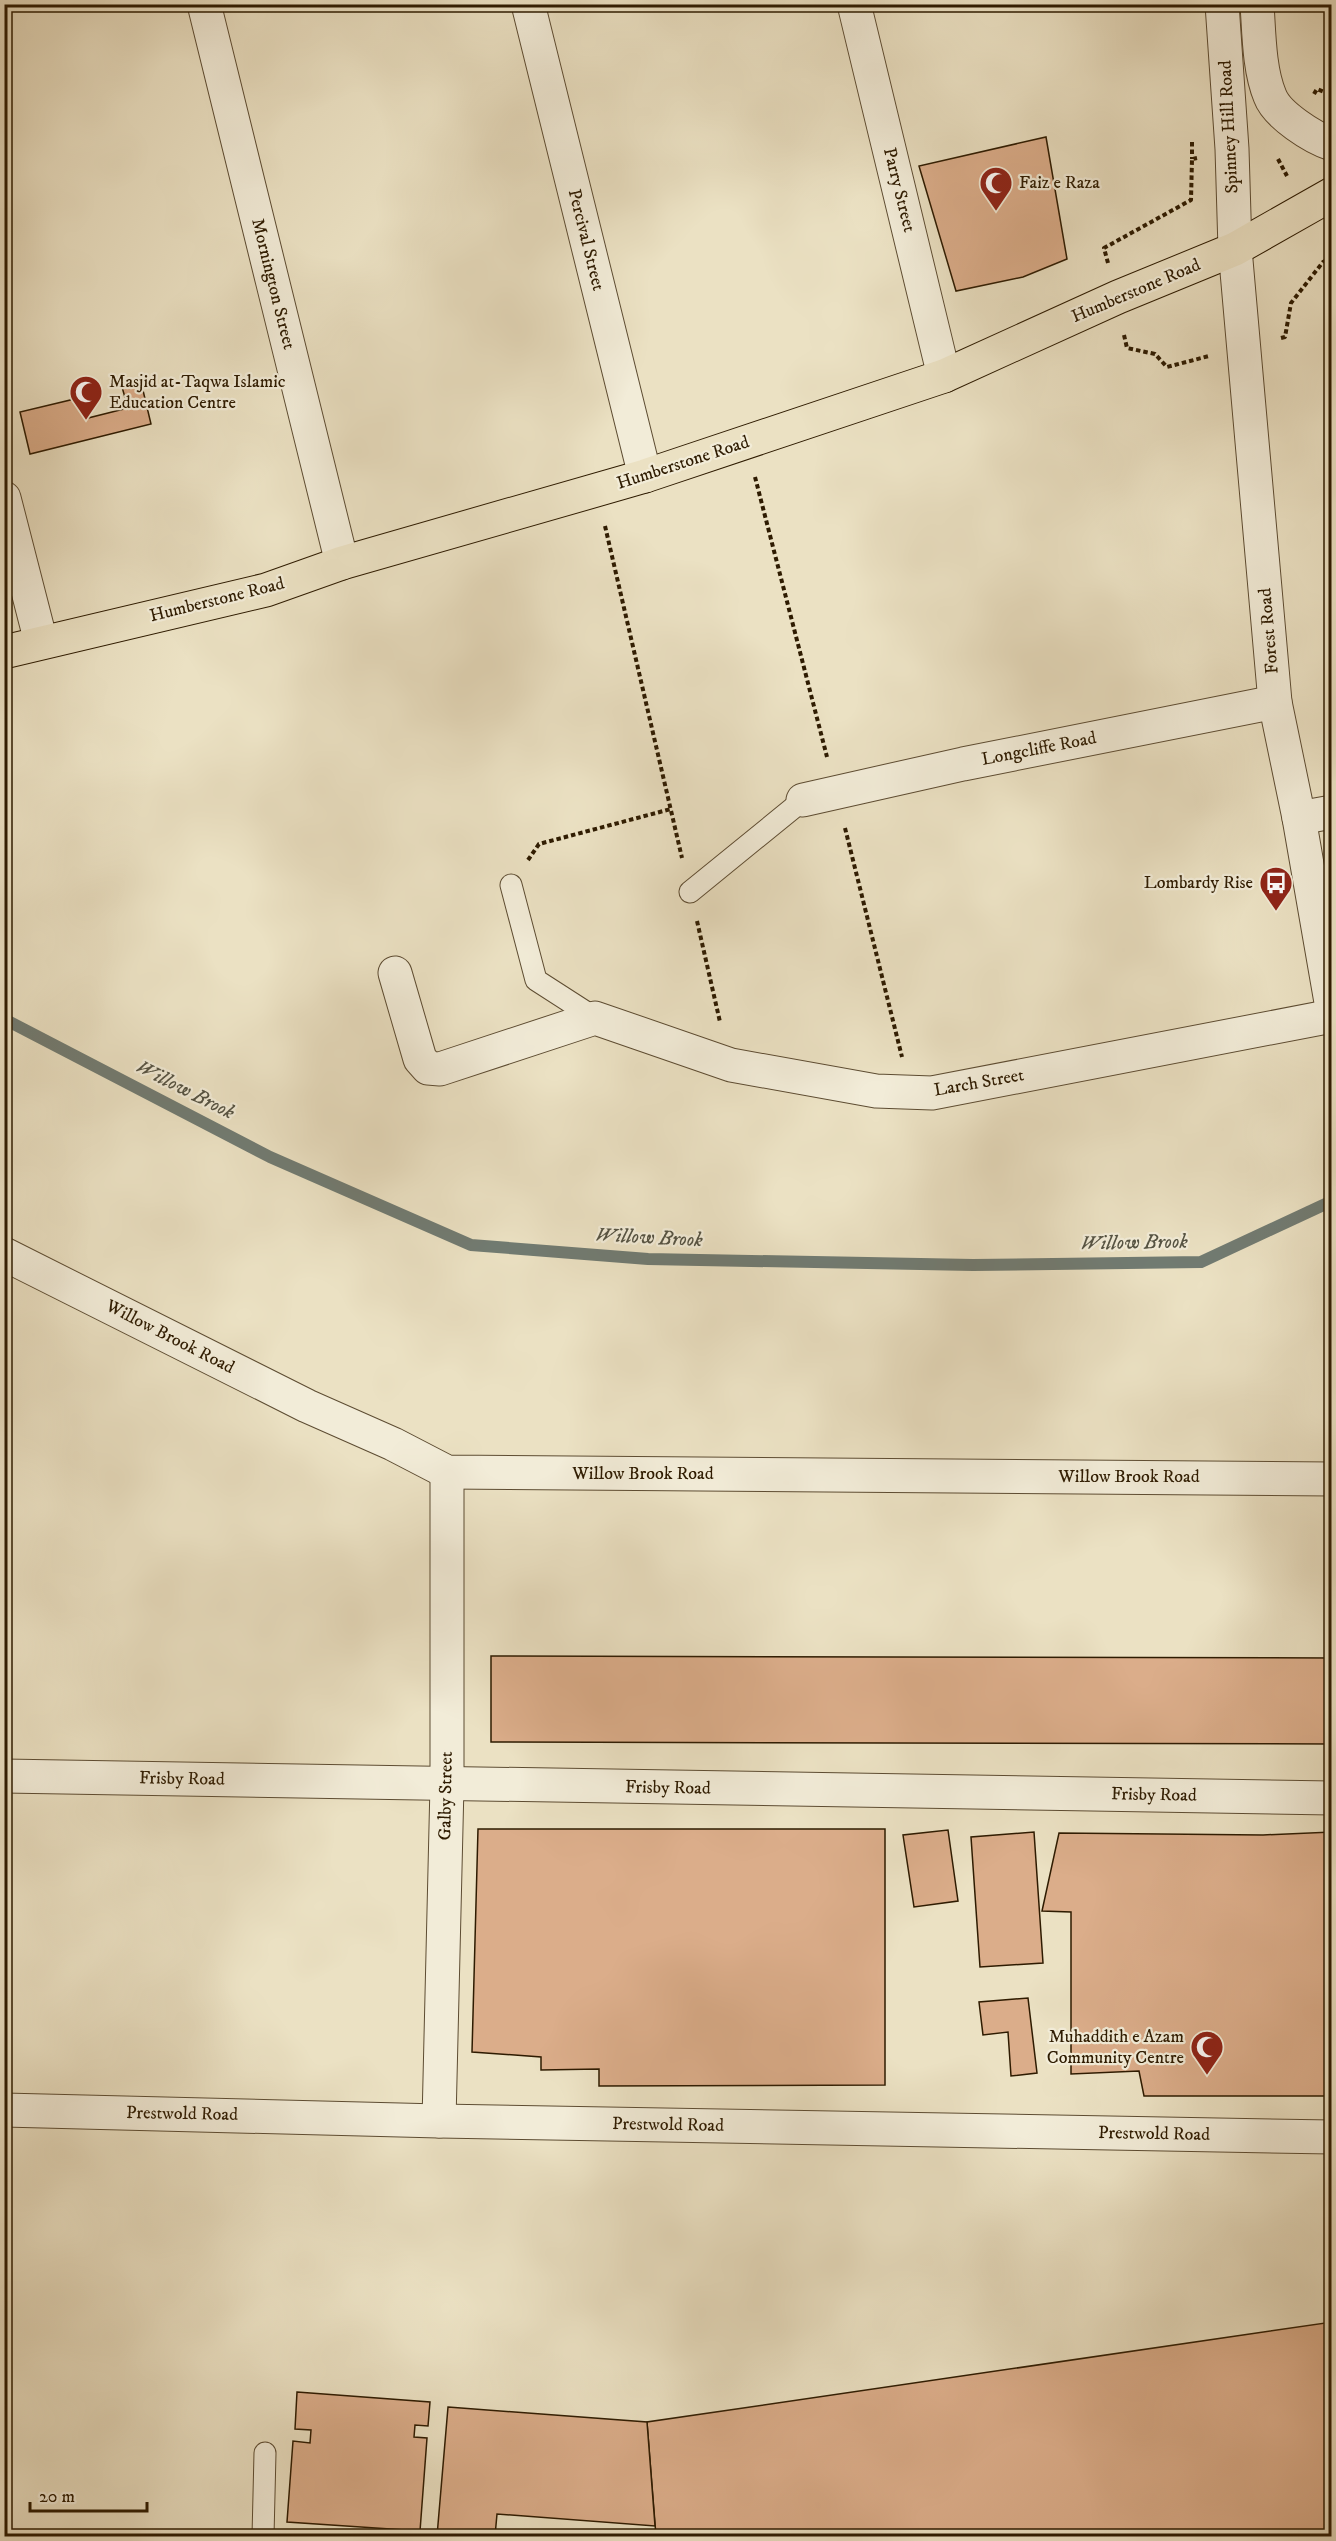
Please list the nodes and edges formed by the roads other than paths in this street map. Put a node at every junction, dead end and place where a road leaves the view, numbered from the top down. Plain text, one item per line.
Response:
1 (204, 4) edge
2 (528, 4) edge
3 (854, 4) edge
4 (1222, 4) edge
5 (1257, 4) edge
6 (1332, 144) edge
7 (1332, 194) edge
8 (1235, 249) junction
9 (944, 376) junction
10 (645, 476) junction
11 (4, 498) edge
12 (342, 563) junction
13 (41, 642) junction
14 (4, 652) edge
15 (1275, 702) junction
16 (803, 800) joint
17 (1332, 812) edge
18 (1299, 818) junction
19 (511, 885) road end
20 (690, 892) road end
21 (1326, 947) edge
22 (395, 973) dead end
23 (1332, 1008) edge
24 (1332, 1016) edge
25 (595, 1018) junction
26 (4, 1254) edge
27 (447, 1472) junction
28 (1332, 1479) edge
29 (4, 1776) edge
30 (447, 1785) junction
31 (1332, 1798) edge
32 (4, 2110) edge
33 (439, 2121) junction
34 (1332, 2137) edge
35 (265, 2453) dead end
36 (263, 2536) edge

1 - 12 street, Mornington Street
2 - 10 street, Percival Street
3 - 9 street, Parry Street
4 - 8 street, Spinney Hill Road
5 - 6 street, Spinney Hill Road
7 - 8 main road, Humberstone Road
8 - 9 main road, Humberstone Road
8 - 15 street, Forest Road
9 - 10 main road, Humberstone Road
10 - 12 main road, Humberstone Road
11 - 13 street
12 - 13 main road, Humberstone Road
13 - 14 main road, Humberstone Road
15 - 16 street, Longcliffe Road
15 - 18 street, Forest Road
16 - 20 lane
17 - 18 street
18 - 21 street, Forest Road
19 - 25 lane
21 - 23 street, Forest Road
22 - 25 street
24 - 25 street, Larch Street
26 - 27 street, Willow Brook Road
27 - 28 street, Willow Brook Road
27 - 30 street, Galby Street
29 - 30 street, Frisby Road
30 - 31 street, Frisby Road
30 - 33 street, Galby Street
32 - 33 street, Prestwold Road
33 - 34 street, Prestwold Road
35 - 36 lane

